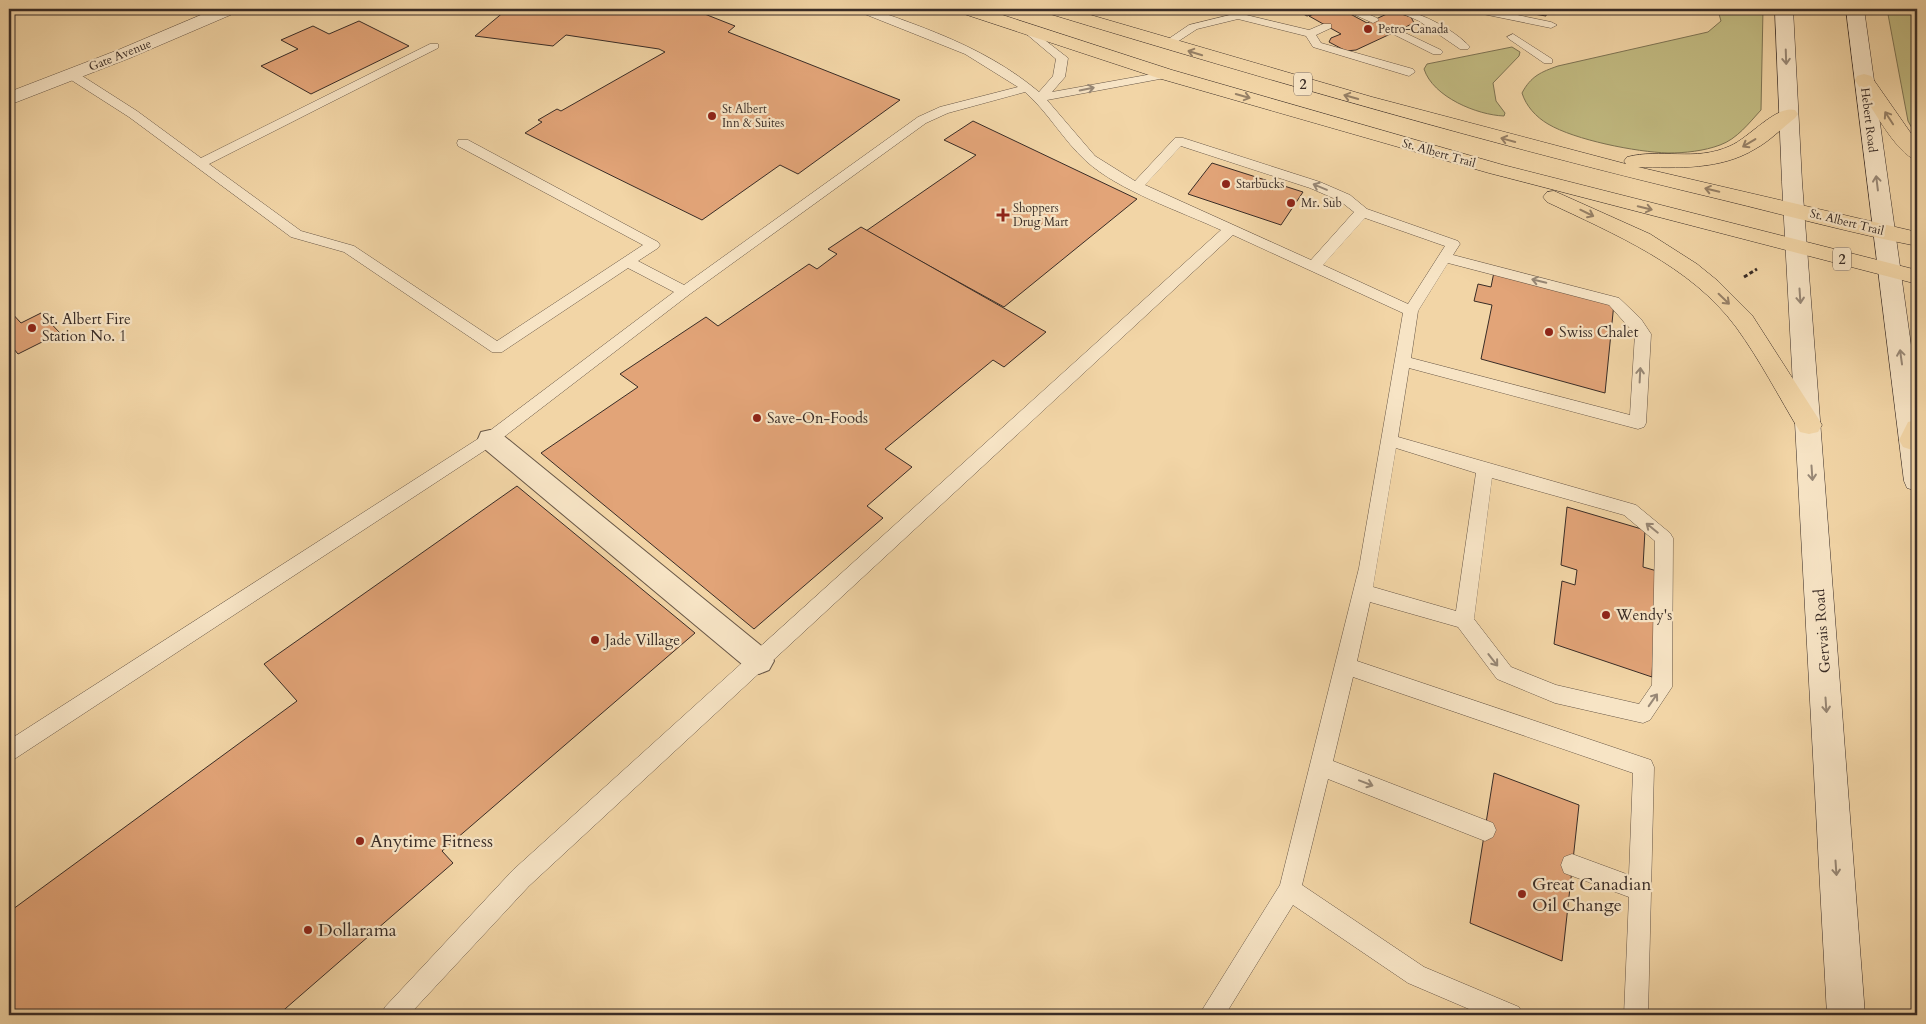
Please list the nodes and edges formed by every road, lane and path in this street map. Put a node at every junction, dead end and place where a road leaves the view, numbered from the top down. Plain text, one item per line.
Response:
1 (229, 9) edge
2 (861, 9) edge
3 (966, 9) edge
4 (1053, 9) edge
5 (1398, 9) edge
6 (1473, 9) edge
7 (1784, 9) edge
8 (1841, 9) edge
9 (1855, 9) edge
10 (1358, 12) edge
11 (1373, 20) dead end
12 (1551, 25) dead end
13 (1028, 30) junction
14 (1397, 32) dead end
15 (1310, 34) junction
16 (1339, 35) dead end
17 (1513, 37) dead end
18 (1859, 38) junction
19 (1167, 44) junction
20 (434, 46) dead end
21 (1366, 46) dead end
22 (1464, 46) dead end
23 (1437, 52) dead end
24 (1548, 61) dead end
25 (1165, 74) junction
26 (72, 75) junction
27 (1864, 80) junction
28 (1033, 93) junction
29 (9, 99) edge
30 (1788, 114) junction
31 (463, 143) dead end
32 (1555, 152) junction
33 (1917, 154) edge
34 (200, 163) junction
35 (1496, 169) junction
36 (1137, 186) junction
37 (1793, 209) junction
38 (1362, 212) junction
39 (1230, 230) junction
40 (1884, 231) junction
41 (1917, 239) edge
42 (1796, 247) junction
43 (1446, 258) junction
44 (628, 262) junction
45 (1313, 267) junction
46 (1888, 270) junction
47 (1917, 277) edge
48 (685, 291) junction
49 (1411, 311) junction
50 (1403, 361) junction
51 (1809, 425) junction
52 (1914, 435) edge
53 (490, 439) junction
54 (1389, 440) junction
55 (1485, 469) junction
56 (1917, 481) edge
57 (1362, 592) junction
58 (1464, 621) junction
59 (759, 661) junction
60 (1346, 666) junction
61 (9, 751) edge
62 (1321, 766) junction
63 (1486, 830) dead end
64 (1572, 865) dead end
65 (1290, 890) junction
66 (1641, 891) junction
67 (393, 1015) edge
68 (1211, 1015) edge
69 (1511, 1015) edge
70 (1636, 1015) edge
71 (1846, 1015) edge

1 - 26 main road, Gate Avenue
2 - 28 lane
3 - 13 main road, St. Albert Trail / 2
4 - 19 main road, St. Albert Trail / 2
5 - 22 lane
6 - 12 lane
7 -> 30 main road
8 - 18 main road
9 - 18 main road, Hebert Road
10 - 11 lane
13 - 25 main road, St. Albert Trail / 2
13 - 28 lane
14 - 23 lane
15 - 16 lane
15 - 19 lane
15 - 21 lane
17 - 24 lane
18 - 27 main road, Hebert Road
32 -> 19 main road, St. Albert Trail / 2
20 - 34 lane
28 -> 25 lane
25 -> 35 main road, St. Albert Trail / 2
26 - 29 main road, Gate Avenue
26 - 34 lane
33 -> 27 main road
40 -> 27 main road, Hebert Road
28 - 36 lane
28 - 48 lane
30 -> 32 main road
30 - 37 main road
31 - 44 lane
37 -> 32 main road, St. Albert Trail / 2
34 - 44 lane
35 -> 42 main road, St. Albert Trail / 2
35 -> 51 main road
38 -> 36 lane
36 - 39 lane
37 - 40 main road, St. Albert Trail / 2
37 - 42 main road, Gervais Road
38 - 43 lane
38 - 45 lane
39 - 45 lane
39 - 59 lane
40 - 41 main road, St. Albert Trail / 2
40 - 46 main road, Hebert Road
42 - 46 main road, St. Albert Trail / 2
42 -> 51 main road, Gervais Road
43 - 49 lane
50 -> 43 lane
44 - 48 lane
45 - 49 lane
46 - 47 main road, St. Albert Trail / 2
52 -> 46 main road
48 - 53 lane
49 - 50 lane
50 - 54 lane
51 -> 71 main road, Gervais Road
52 - 56 main road
53 - 59 street
53 - 61 lane
54 - 55 lane
54 - 57 lane
55 - 58 lane
58 -> 55 lane
57 - 58 lane
57 - 60 lane
59 - 67 lane
60 - 62 lane
60 - 66 lane
62 -> 63 lane
62 - 65 lane
64 - 66 lane
65 - 68 lane
65 - 69 lane
66 - 70 lane

